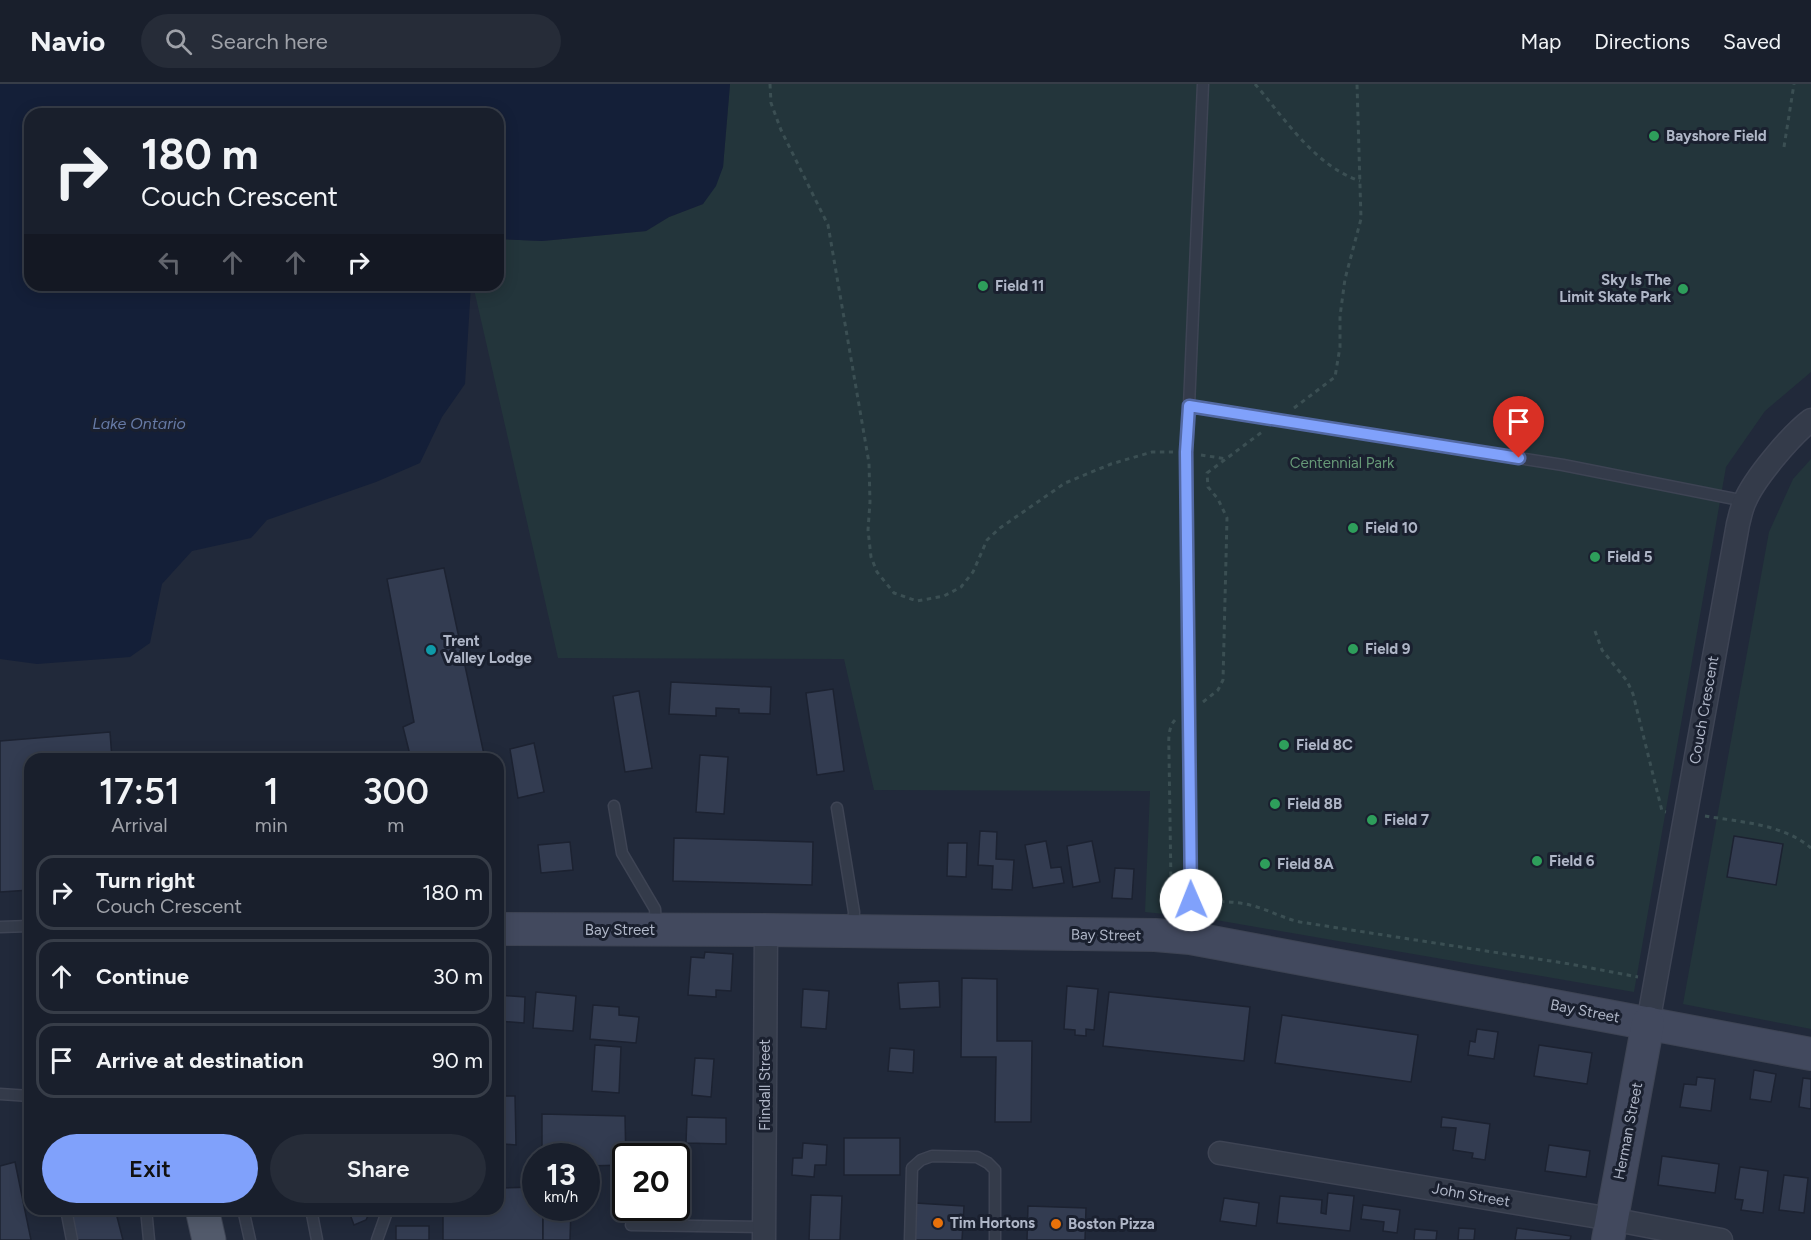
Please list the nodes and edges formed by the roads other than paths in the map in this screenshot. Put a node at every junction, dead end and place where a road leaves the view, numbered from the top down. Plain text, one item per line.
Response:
1 (1203, 84) edge
2 (1189, 406) junction
3 (1811, 420) edge
4 (1745, 501) junction
5 (614, 806) dead end
6 (837, 808) dead end
7 (24, 926) edge
8 (0, 927) edge
9 (504, 929) edge
10 (656, 930) junction
11 (765, 930) junction
12 (853, 931) junction
13 (1190, 938) junction
14 (1648, 1023) junction
15 (1811, 1054) edge
16 (0, 1094) edge
17 (24, 1096) edge
18 (1220, 1153) dead end
19 (67, 1215) edge
20 (147, 1215) edge
21 (201, 1215) edge
22 (203, 1215) edge
23 (244, 1215) edge
24 (312, 1215) edge
25 (386, 1215) edge
26 (631, 1225) dead end
27 (1610, 1230) edge
28 (764, 1234) edge
29 (72, 1240) edge
30 (149, 1240) edge
31 (200, 1240) edge
32 (209, 1240) edge
33 (250, 1240) edge
34 (317, 1240) edge
35 (377, 1240) edge
36 (910, 1240) edge
37 (995, 1240) edge
38 (1721, 1240) edge

1 - 2 lane
2 - 4 lane
2 - 13 lane
3 - 4 street, Couch Crescent
4 - 14 street, Couch Crescent
5 - 10 lane
6 - 12 lane
7 - 8 lane
9 - 10 street, Bay Street
10 - 11 street, Bay Street
11 - 12 street, Bay Street
11 - 28 street, Flindall Street
12 - 13 street, Bay Street
13 - 14 street, Bay Street
14 - 15 street, Bay Street
14 - 27 street, Herman Street
16 - 17 lane
18 - 27 street, John Street
19 - 29 lane
20 - 30 lane
21 - 31 street
22 - 32 main road
23 - 33 lane
24 - 34 lane
25 - 35 lane
26 - 28 lane
27 - 38 street, John Street
36 - 37 lane

